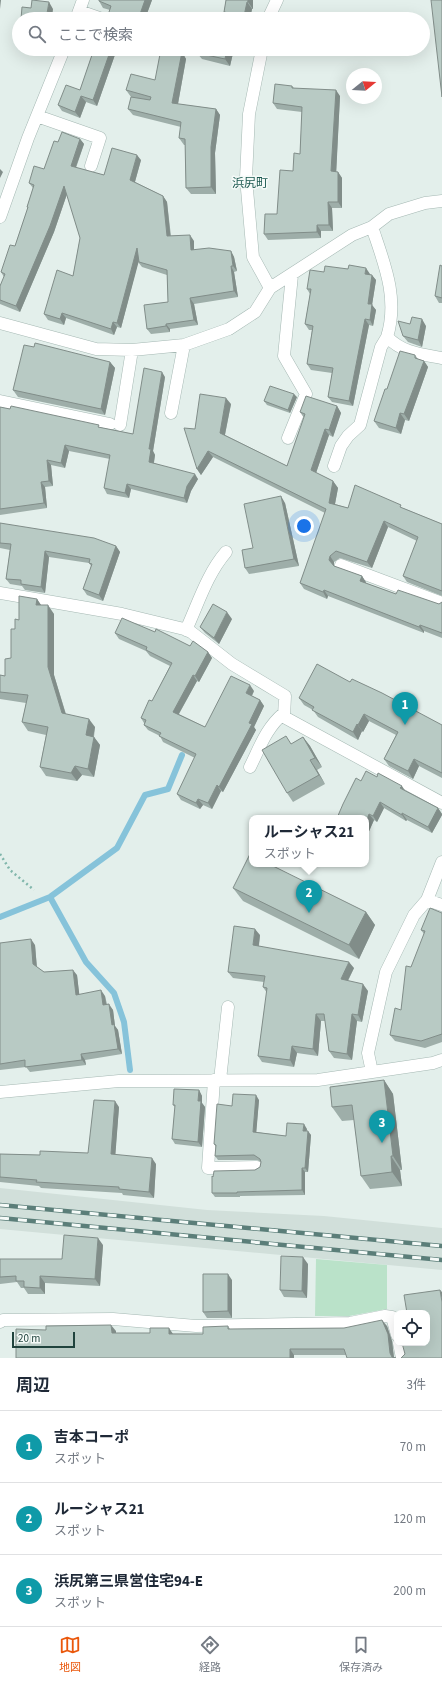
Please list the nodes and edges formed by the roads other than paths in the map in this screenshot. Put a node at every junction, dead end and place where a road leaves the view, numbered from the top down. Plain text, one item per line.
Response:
1 (276, 0) edge
2 (271, 12) edge
3 (61, 56) edge
4 (261, 56) edge
5 (37, 116) junction
6 (90, 166) dead end
7 (442, 201) edge
8 (0, 216) edge
9 (372, 227) junction
10 (292, 275) junction
11 (270, 288) junction
12 (0, 323) edge
13 (387, 337) junction
14 (184, 345) junction
15 (132, 350) junction
16 (442, 358) edge
17 (0, 401) edge
18 (171, 413) dead end
19 (288, 438) dead end
20 (334, 466) dead end
21 (226, 552) dead end
22 (342, 565) dead end
23 (0, 594) edge
24 (442, 603) edge
25 (186, 630) junction
26 (284, 713) junction
27 (250, 767) dead end
28 (442, 803) edge
29 (442, 862) edge
30 (426, 900) junction
31 (442, 905) edge
32 (228, 1007) dead end
33 (442, 1060) edge
34 (372, 1072) junction
35 (217, 1080) junction
36 (0, 1092) edge
37 (257, 1167) edge
38 (0, 1322) edge
39 (394, 1324) edge
40 (400, 1346) edge
41 (402, 1358) edge

1 - 2 street
3 - 5 street
4 - 11 street
5 - 6 street
5 - 8 street
7 - 9 street
9 - 10 street
9 - 13 street
10 - 11 street
10 - 19 street
11 - 14 street
12 - 15 street
13 - 16 street
13 - 20 street
14 - 15 street
14 - 18 street
15 - 17 street
21 - 25 street
22 - 24 street
23 - 25 street
25 - 26 street
26 - 27 street
26 - 28 street
29 - 30 street
30 - 31 street
30 - 34 street
32 - 35 street
33 - 34 street
34 - 35 street
35 - 36 street
35 - 37 street
38 - 39 street
40 - 41 street

